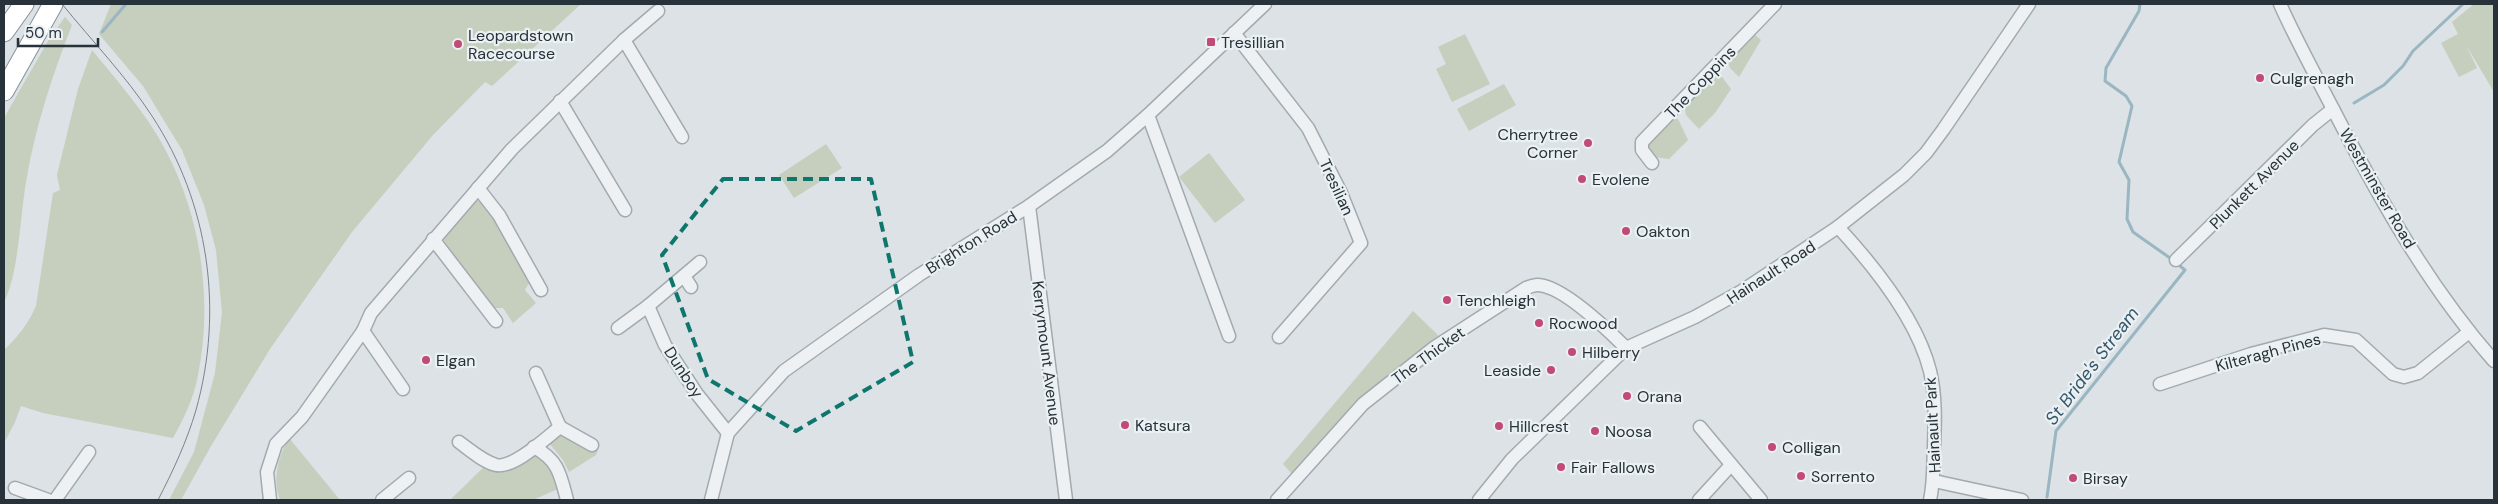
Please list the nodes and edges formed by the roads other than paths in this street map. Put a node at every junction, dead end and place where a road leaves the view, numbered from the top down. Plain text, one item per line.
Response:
1 (24, 4) edge
2 (53, 4) edge
3 (1265, 4) edge
4 (1774, 4) edge
5 (2029, 4) edge
6 (2280, 4) edge
7 (658, 11) dead end
8 (4, 32) edge
9 (1234, 33) junction
10 (624, 40) junction
11 (4, 91) edge
12 (560, 101) junction
13 (2333, 109) junction
14 (1148, 115) junction
15 (682, 138) dead end
16 (1652, 163) dead end
17 (478, 188) junction
18 (1029, 206) junction
19 (625, 210) dead end
20 (1838, 227) junction
21 (433, 239) junction
22 (2176, 260) dead end
23 (700, 262) dead end
24 (684, 276) junction
25 (692, 287) dead end
26 (541, 290) dead end
27 (648, 306) junction
28 (496, 321) dead end
29 (618, 328) dead end
30 (363, 331) junction
31 (2469, 332) junction
32 (1230, 336) dead end
33 (1279, 337) dead end
34 (1626, 348) junction
35 (2494, 361) edge
36 (536, 372) dead end
37 (2160, 384) dead end
38 (403, 389) dead end
39 (560, 427) junction
40 (1700, 427) dead end
41 (728, 433) junction
42 (459, 442) dead end
43 (592, 445) dead end
44 (534, 447) junction
45 (89, 452) dead end
46 (1731, 465) junction
47 (409, 478) dead end
48 (1934, 481) junction
49 (15, 488) dead end
50 (48, 500) edge
51 (55, 500) edge
52 (270, 500) edge
53 (382, 500) edge
54 (567, 500) edge
55 (711, 500) edge
56 (1066, 500) edge
57 (1277, 500) edge
58 (1479, 500) edge
59 (1699, 500) edge
60 (1761, 500) edge
61 (1930, 500) edge
62 (2022, 500) edge

1 - 8 highway
2 - 11 highway
3 - 9 street, Brighton Road
4 - 16 street, The Coppins
5 - 20 street, Hainault Road
6 - 13 street, Westminster Road
7 - 10 street
9 - 14 street, Brighton Road
9 - 33 street, Tresilian
10 - 12 street
10 - 15 street
12 - 17 street
12 - 19 street
13 - 22 street, Plunkett Avenue
13 - 31 street, Westminster Road
14 - 18 street, Brighton Road
14 - 32 street
17 - 21 street
17 - 26 street
18 - 41 street, Brighton Road
18 - 56 street, Kerrymount Avenue
20 - 34 street, Hainault Road
20 - 48 street, Hainault Park
21 - 28 street
21 - 30 street
23 - 24 street
24 - 25 street
24 - 27 street
27 - 29 street
27 - 41 street, Dunboy
30 - 38 street
30 - 52 street
31 - 35 street, Westminster Road
31 - 37 street, Kilteragh Pines
34 - 57 street, The Thicket
34 - 58 street, Hainault Road
36 - 39 street
39 - 43 street
39 - 44 street
40 - 46 street
41 - 55 street, Brighton Road
42 - 44 street
44 - 54 street
45 - 51 street
46 - 59 street
46 - 60 street
47 - 53 street
48 - 61 street, Hainault Park
48 - 62 street
49 - 50 street

